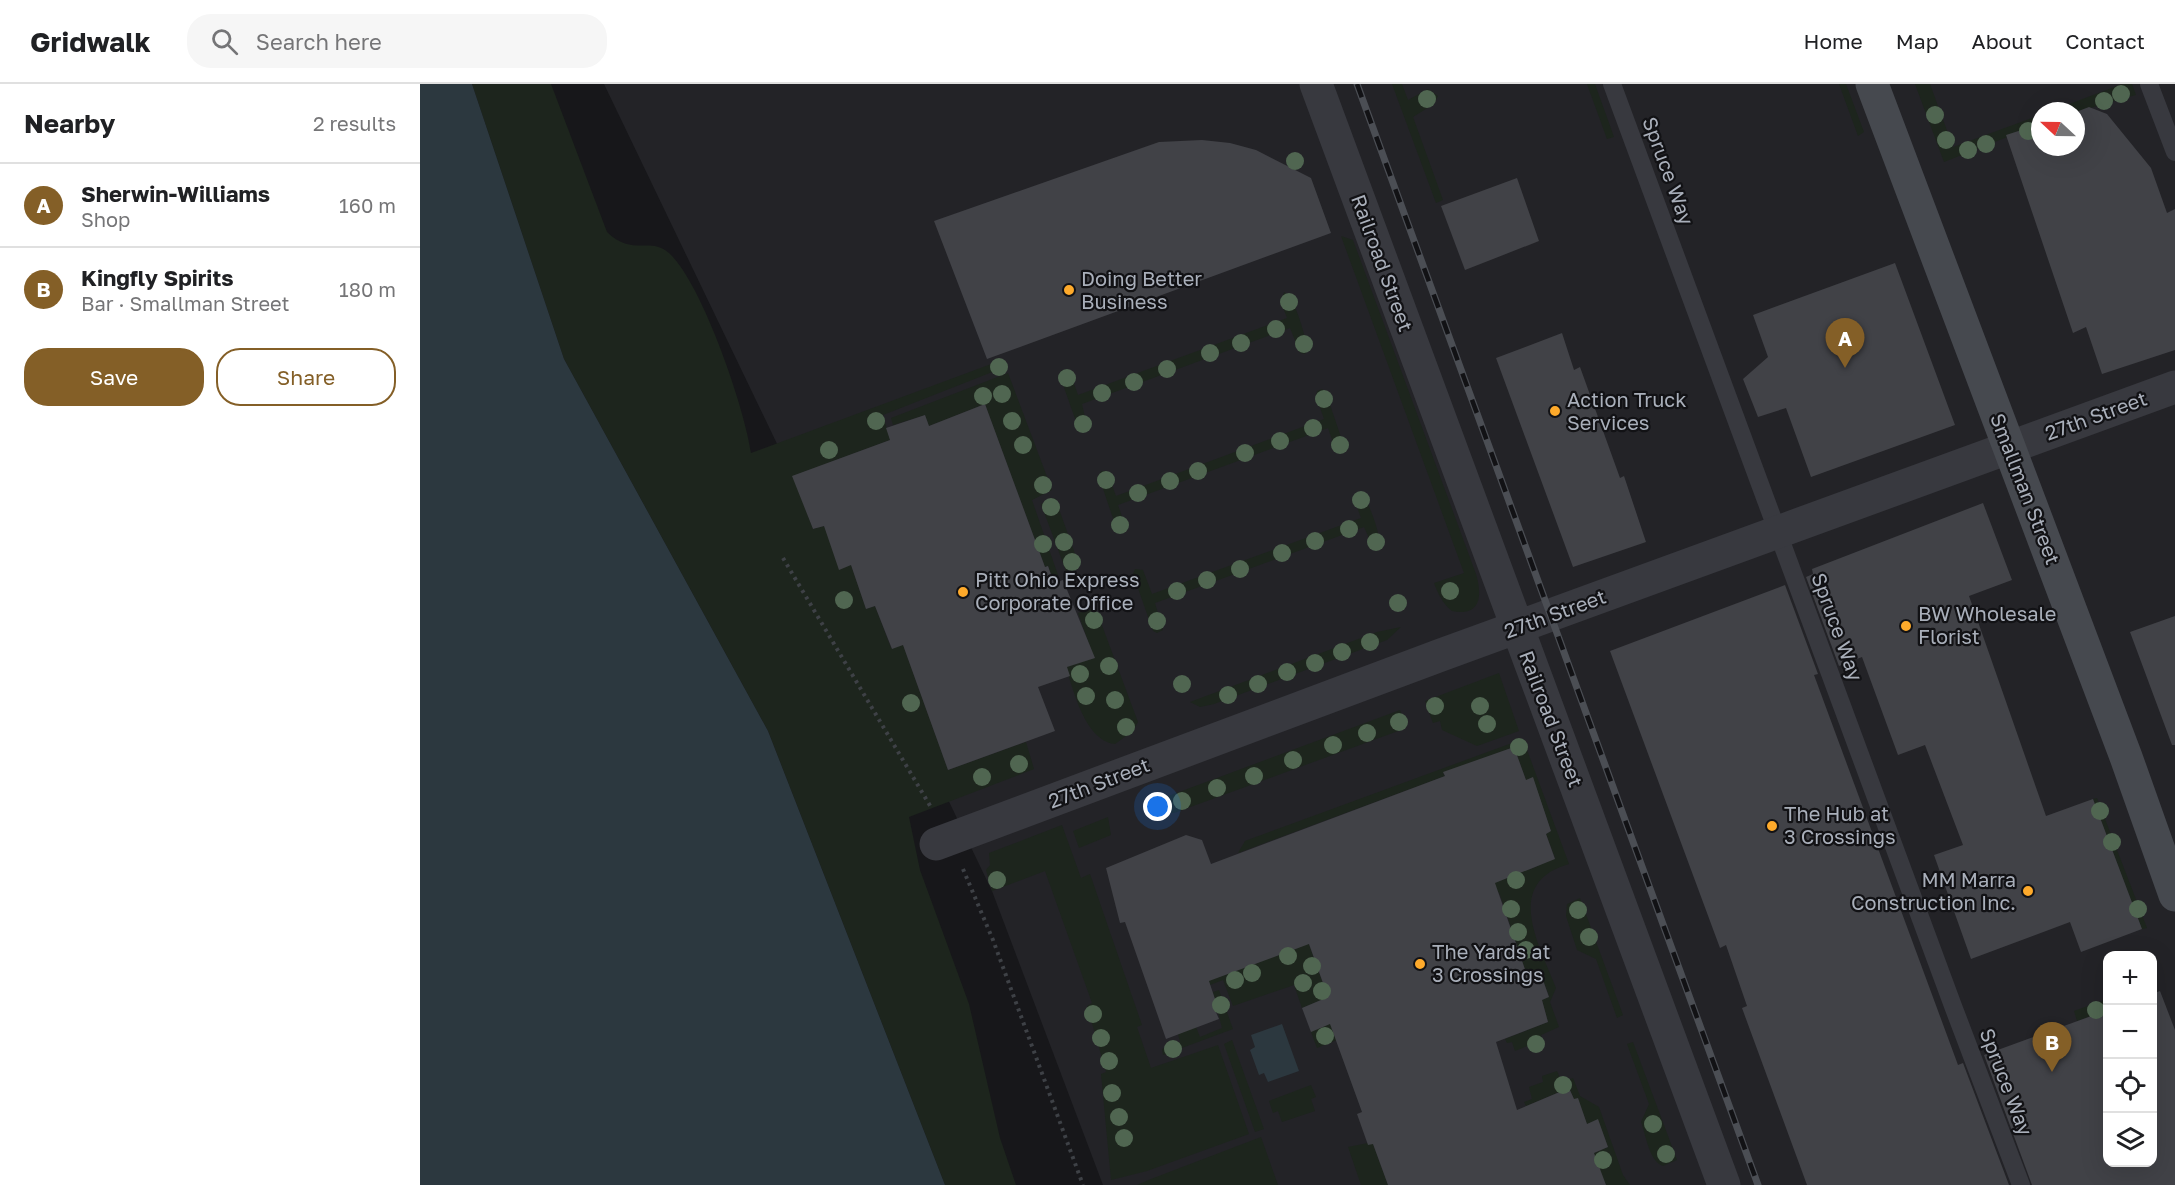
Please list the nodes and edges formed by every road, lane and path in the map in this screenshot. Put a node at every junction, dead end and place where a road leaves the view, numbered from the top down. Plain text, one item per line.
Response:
1 (1316, 84) edge
2 (1612, 84) edge
3 (1872, 84) edge
4 (2149, 84) edge
5 (2175, 152) edge
6 (2175, 387) edge
7 (2010, 447) junction
8 (1778, 532) junction
9 (783, 558) dead end
10 (1516, 628) junction
11 (943, 842) junction
12 (2175, 895) edge
13 (1083, 1185) edge
14 (1724, 1185) edge
15 (2021, 1185) edge

1 - 10 street, Railroad Street
2 - 8 lane, Spruce Way
3 - 7 street, Smallman Street
4 - 5 lane
6 - 7 street, 27th Street
7 - 8 street, 27th Street
7 - 12 street, Smallman Street
8 - 10 street, 27th Street
8 - 15 lane, Spruce Way
9 - 11 path
10 - 11 street, 27th Street
10 - 14 street, Railroad Street
11 - 13 path

